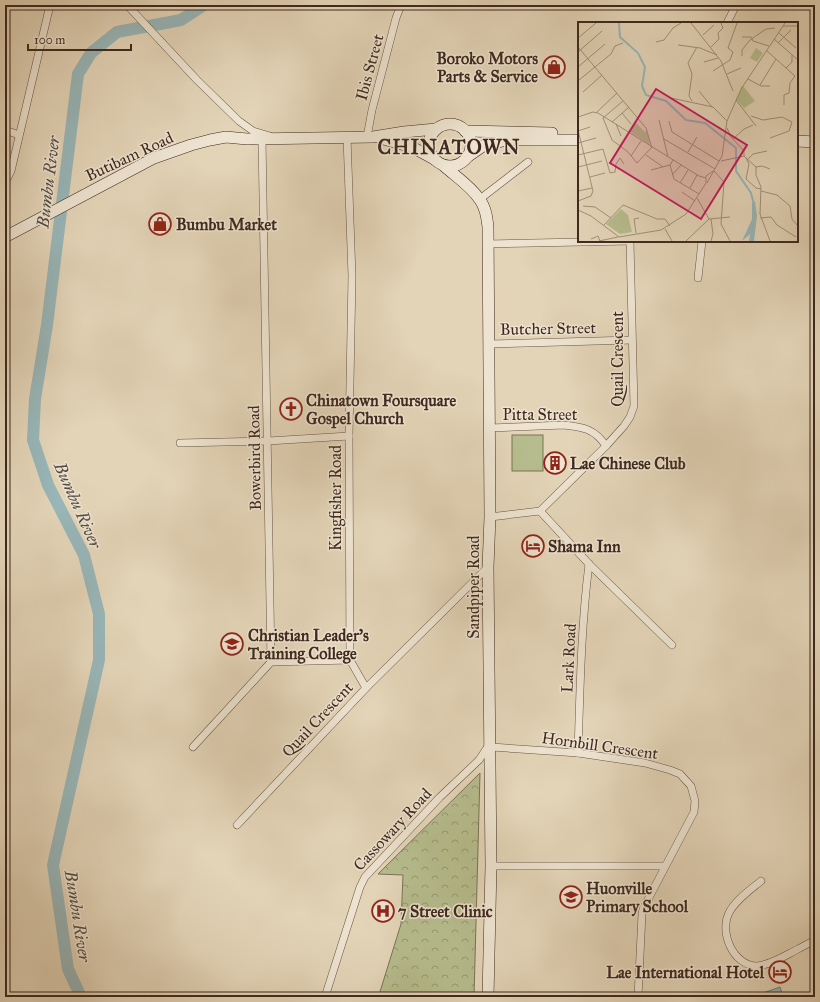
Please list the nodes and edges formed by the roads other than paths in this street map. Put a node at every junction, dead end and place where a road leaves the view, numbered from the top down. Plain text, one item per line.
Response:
1 (50, 5) edge
2 (127, 5) edge
3 (401, 5) edge
4 (736, 5) edge
5 (728, 22) edge
6 (436, 129) junction
7 (5, 130) edge
8 (465, 131) junction
9 (578, 133) edge
10 (19, 135) junction
11 (347, 137) junction
12 (370, 137) junction
13 (262, 138) junction
14 (278, 138) junction
15 (578, 140) edge
16 (798, 141) edge
17 (815, 142) edge
18 (465, 160) junction
19 (439, 162) junction
20 (528, 162) dead end
21 (5, 184) edge
22 (466, 184) junction
23 (480, 199) junction
24 (5, 237) edge
25 (583, 242) edge
26 (630, 242) edge
27 (702, 242) edge
28 (488, 244) junction
29 (698, 278) dead end
30 (632, 340) junction
31 (489, 344) junction
32 (489, 428) junction
33 (349, 436) junction
34 (268, 441) junction
35 (180, 443) dead end
36 (606, 446) junction
37 (540, 511) junction
38 (490, 517) junction
39 (589, 564) junction
40 (488, 567) junction
41 (672, 645) dead end
42 (350, 660) junction
43 (271, 662) junction
44 (366, 688) junction
45 (491, 744) junction
46 (193, 747) dead end
47 (578, 753) junction
48 (237, 825) dead end
49 (491, 866) junction
50 (665, 866) junction
51 (761, 881) dead end
52 (815, 940) edge
53 (325, 997) edge
54 (488, 997) edge
55 (638, 997) edge

1 - 10 street
2 - 14 street
3 - 12 street, Ibis Street
4 - 5 street
6 - 8 main road
6 - 12 main road, Butibam Road
6 - 19 main road
7 - 10 street
8 - 9 main road
8 - 18 main road
10 - 21 street
11 - 12 main road, Butibam Road
11 - 14 main road, Butibam Road
11 - 33 street, Kingfisher Road
12 - 19 main road, Butibam Road
13 - 14 main road, Butibam Road
13 - 24 main road, Butibam Road
13 - 34 street, Bowerbird Road
15 - 18 main road
16 - 17 main road
18 - 19 main road
18 - 22 main road
19 - 22 main road, Sandpiper Road
20 - 23 street
22 - 23 main road, Sandpiper Road
23 - 28 main road, Sandpiper Road
25 - 28 street
26 - 30 street, Quail Crescent
27 - 29 street
28 - 31 main road, Sandpiper Road
30 - 31 street, Butcher Street
30 - 36 street, Quail Crescent
31 - 32 main road, Sandpiper Road
32 - 36 street, Pitta Street
32 - 38 main road, Sandpiper Road
33 - 34 street
33 - 42 street, Kingfisher Road
34 - 35 street
34 - 43 street, Bowerbird Road
36 - 37 street, Quail Crescent
37 - 38 street
37 - 39 street
38 - 40 main road, Sandpiper Road
39 - 41 street
39 - 47 street, Lark Road
40 - 44 street, Quail Crescent
40 - 45 main road, Sandpiper Road
42 - 43 street
42 - 44 street, Kingfisher Road
43 - 46 street
44 - 48 street, Quail Crescent
45 - 47 street, Hornbill Crescent
45 - 49 main road, Sandpiper Road
45 - 53 street, Cassowary Road
47 - 50 street, Hornbill Crescent
49 - 50 street
49 - 54 main road, Sandpiper Road
50 - 55 street, Hornbill Crescent
51 - 52 street

